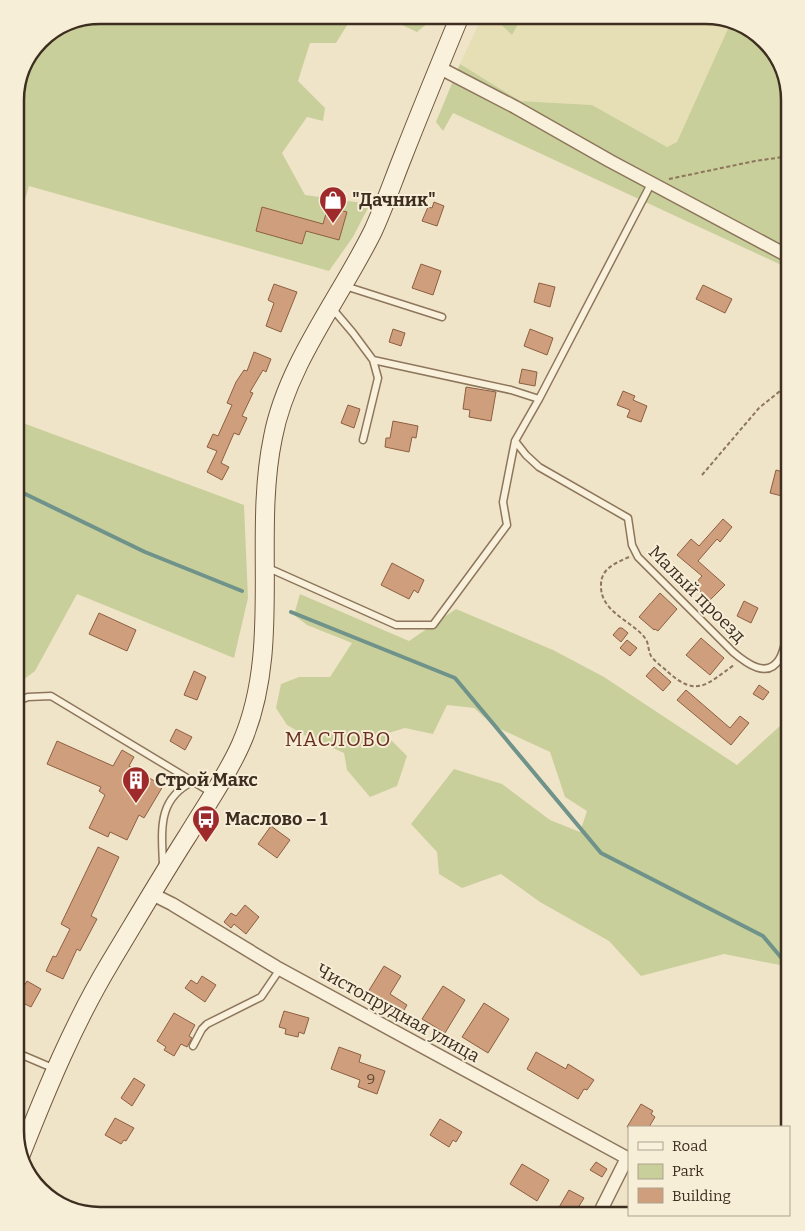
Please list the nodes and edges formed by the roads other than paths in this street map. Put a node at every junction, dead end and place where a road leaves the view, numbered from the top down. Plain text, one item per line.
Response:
1 (456, 24) edge
2 (438, 67) junction
3 (652, 182) junction
4 (781, 252) edge
5 (344, 286) junction
6 (331, 307) junction
7 (442, 317) dead end
8 (373, 360) junction
9 (539, 399) junction
10 (363, 440) dead end
11 (515, 441) junction
12 (264, 566) junction
13 (781, 655) edge
14 (24, 699) edge
15 (194, 781) junction
16 (214, 794) junction
17 (163, 875) junction
18 (152, 894) junction
19 (280, 969) junction
20 (194, 1046) dead end
21 (24, 1056) edge
22 (56, 1070) junction
23 (25, 1145) edge
24 (628, 1158) edge
25 (603, 1207) edge

1 - 2 main road
2 - 3 street
2 - 5 main road
3 - 4 street
3 - 9 lane
5 - 6 main road
5 - 7 lane
6 - 8 lane
6 - 12 main road
8 - 9 lane
8 - 10 lane
9 - 11 lane
11 - 12 lane
11 - 13 lane, Малый проезд
12 - 16 main road
14 - 15 lane
15 - 16 lane
15 - 17 lane
16 - 17 main road
17 - 18 main road
18 - 19 street, Чистопрудная улица
18 - 22 main road
19 - 20 lane
19 - 24 street, Чистопрудная улица
21 - 22 lane
22 - 23 main road
24 - 25 street

